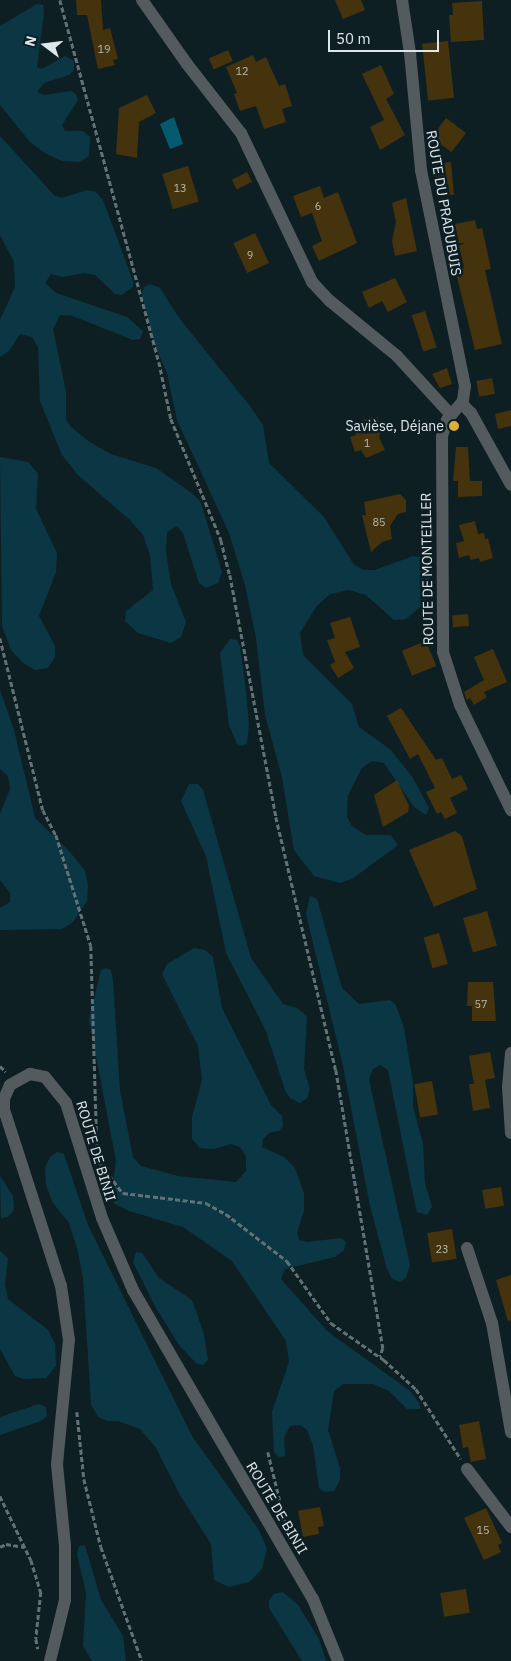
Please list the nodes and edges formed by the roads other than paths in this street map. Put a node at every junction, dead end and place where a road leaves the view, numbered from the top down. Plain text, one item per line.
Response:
1 (142, 0) edge
2 (402, 0) edge
3 (457, 409) junction
4 (511, 485) edge
5 (511, 810) edge
6 (511, 1053) edge
7 (511, 1133) edge
8 (467, 1248) dead end
9 (511, 1432) edge
10 (467, 1469) road end
11 (510, 1523) edge
12 (50, 1661) edge
13 (338, 1661) edge

1 - 3 street
2 - 3 street, ROUTE DU PRADUBUIS
3 - 4 street
3 - 5 street, ROUTE DE MONTEILLER
6 - 7 street
8 - 9 street
10 - 11 street
12 - 13 street, ROUTE DE BINII

